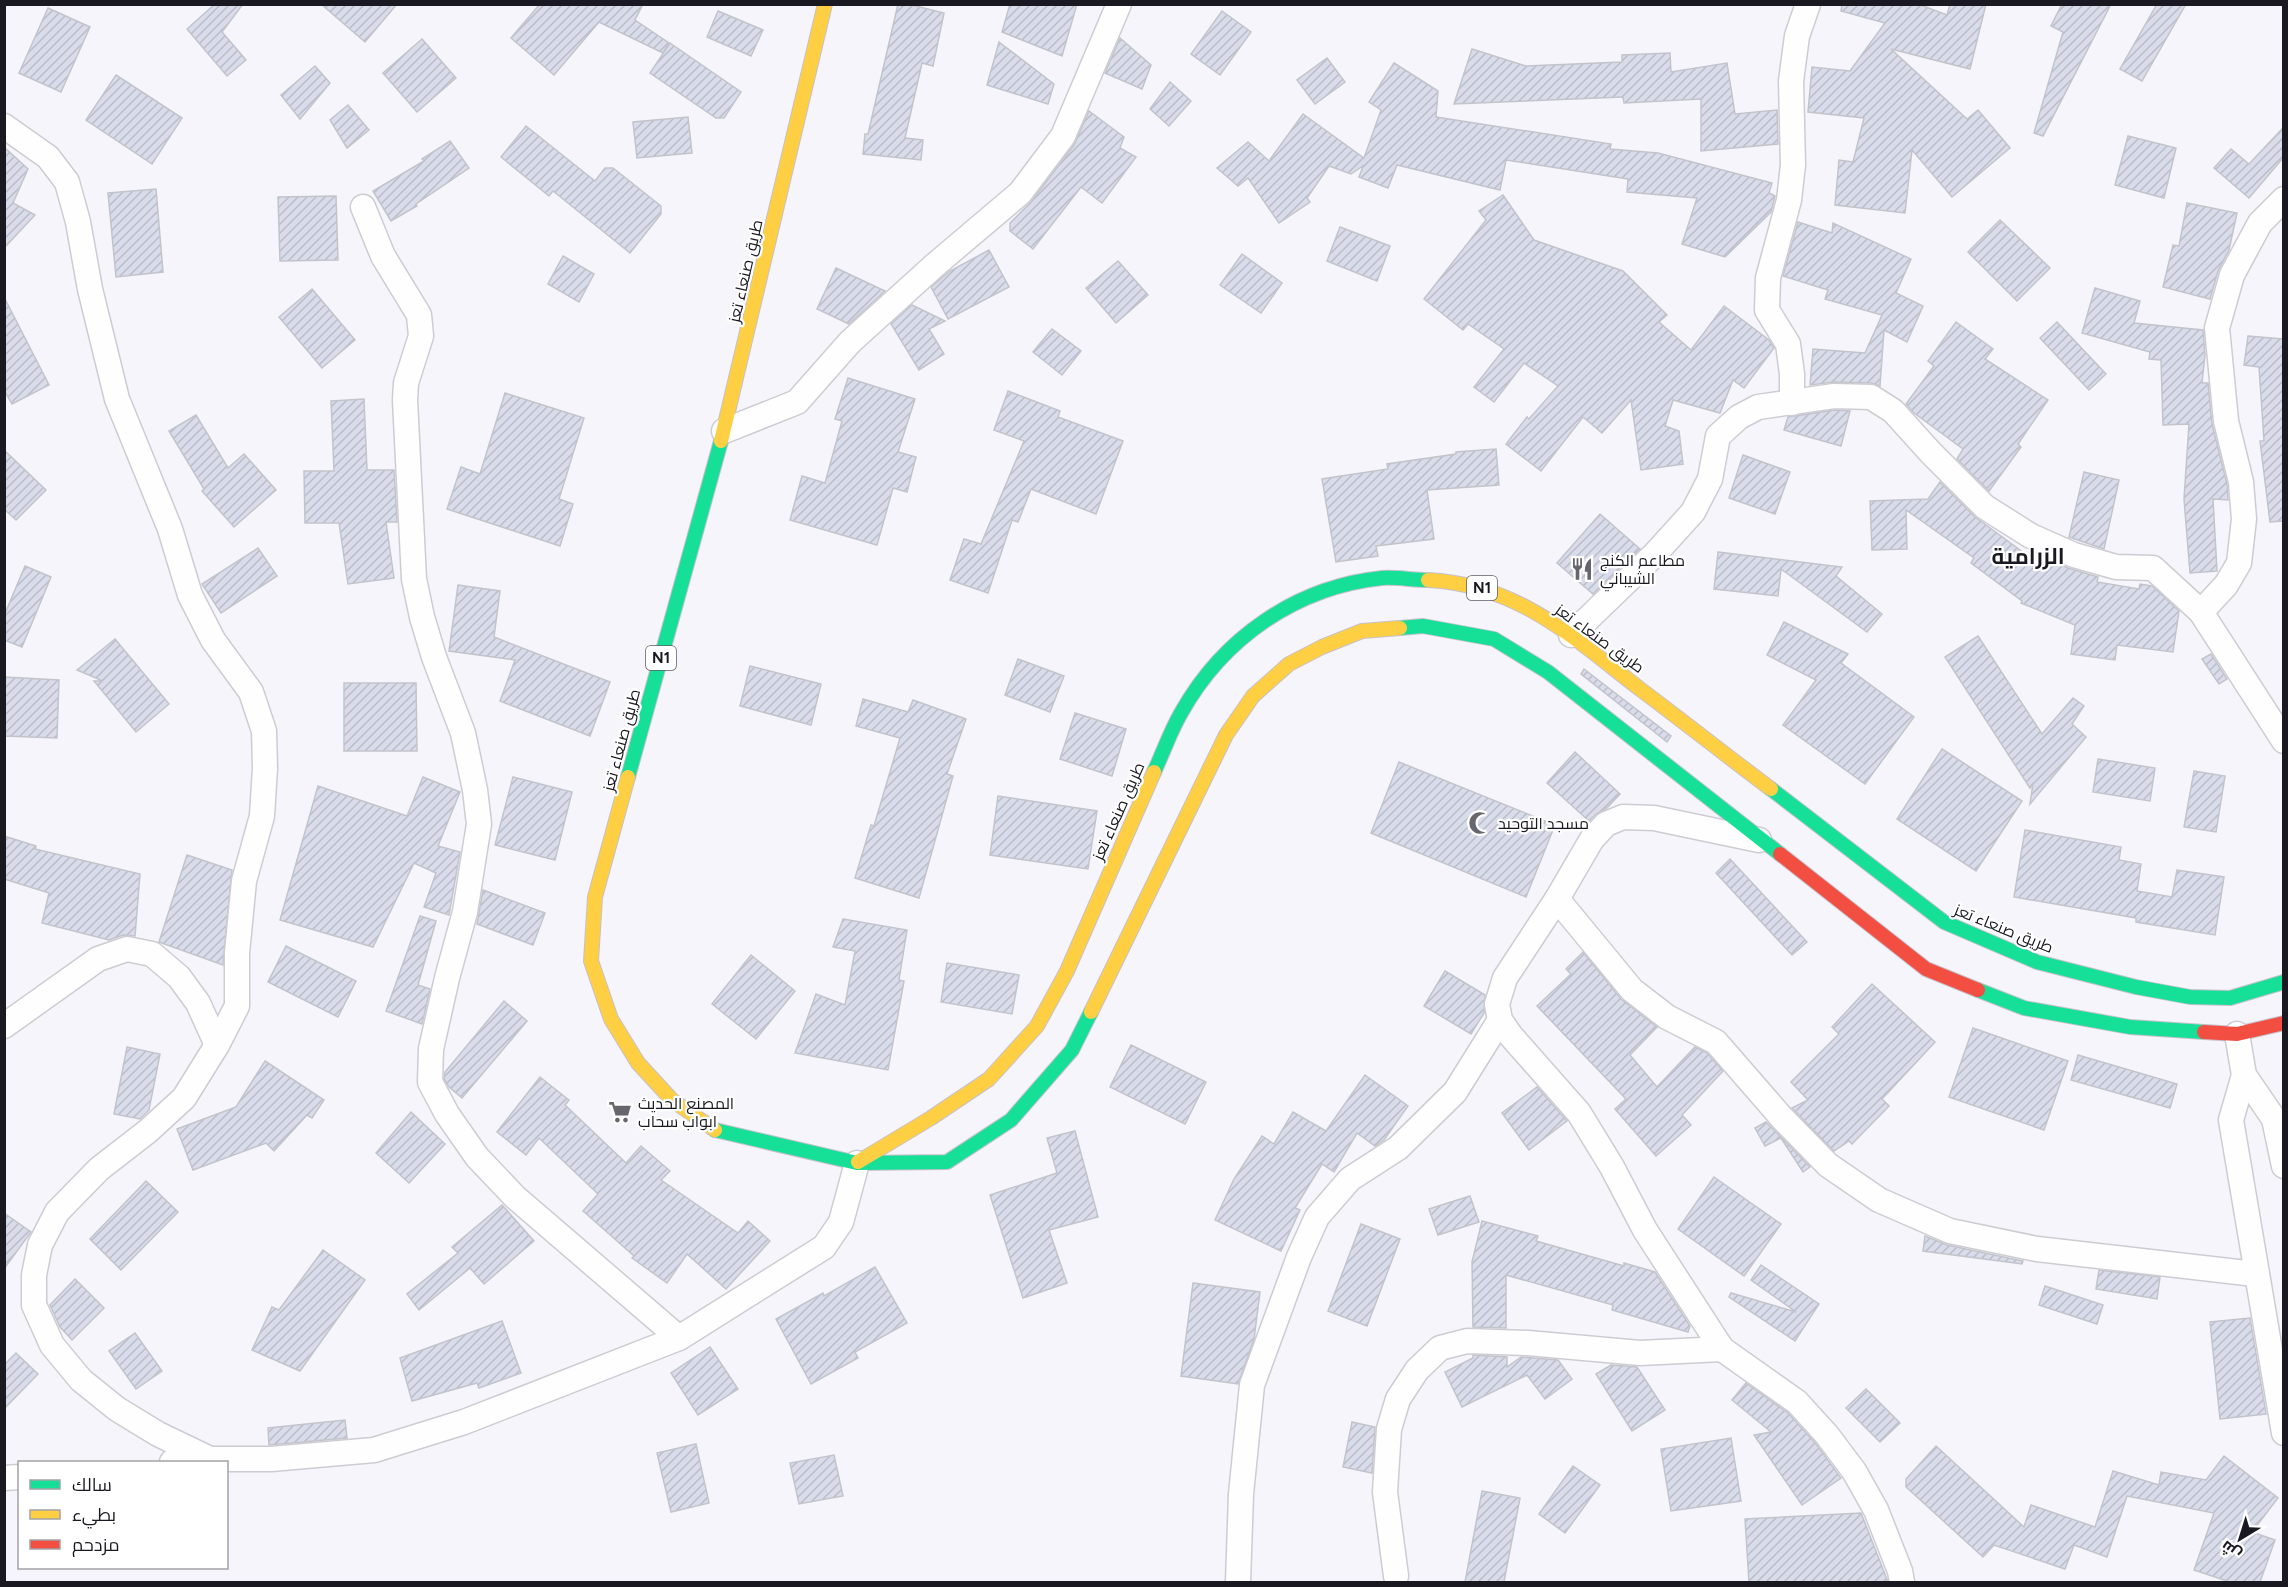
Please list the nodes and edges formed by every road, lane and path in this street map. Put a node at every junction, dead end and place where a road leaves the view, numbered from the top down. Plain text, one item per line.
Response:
1 (825, 4) edge
2 (1119, 4) edge
3 (1808, 4) edge
4 (4, 126) edge
5 (2283, 199) edge
6 (363, 207) dead end
7 (1792, 403) junction
8 (724, 431) junction
9 (2201, 612) junction
10 (1571, 635) junction
11 (2283, 741) edge
12 (1761, 841) junction
13 (1557, 899) junction
14 (2283, 982) edge
15 (2230, 998) junction
16 (1500, 1020) junction
17 (2283, 1023) edge
18 (4, 1026) edge
19 (2237, 1034) junction
20 (217, 1046) junction
21 (2244, 1075) junction
22 (857, 1163) junction
23 (2283, 1166) edge
24 (2255, 1274) junction
25 (679, 1338) junction
26 (1722, 1349) junction
27 (2283, 1433) edge
28 (210, 1459) junction
29 (185, 1461) edge
30 (1396, 1576) dead end
31 (1238, 1582) edge
32 (1902, 1582) edge

1 - 8 highway, طريق صنعاء تعز / N1
2 - 8 street
3 - 7 street
4 - 20 street
5 - 9 street
6 - 25 street
7 - 9 street
7 - 10 street
8 - 22 highway, طريق صنعاء تعز / N1
9 - 11 street
10 - 15 highway, طريق صنعاء تعز / N1
10 - 22 highway, طريق صنعاء تعز / N1
12 - 13 street
12 - 19 highway, طريق صنعاء تعز / N1
12 - 22 highway, طريق صنعاء تعز / N1
13 - 16 street
13 - 24 street
14 - 15 highway, طريق صنعاء تعز / N1
15 - 19 highway
16 - 26 street
16 - 31 street
17 - 19 highway, طريق صنعاء تعز / N1
18 - 20 street
19 - 21 street
20 - 28 street
21 - 23 street
21 - 24 street
22 - 25 street
24 - 27 street
25 - 28 street
26 - 30 street
26 - 32 street
28 - 29 street

